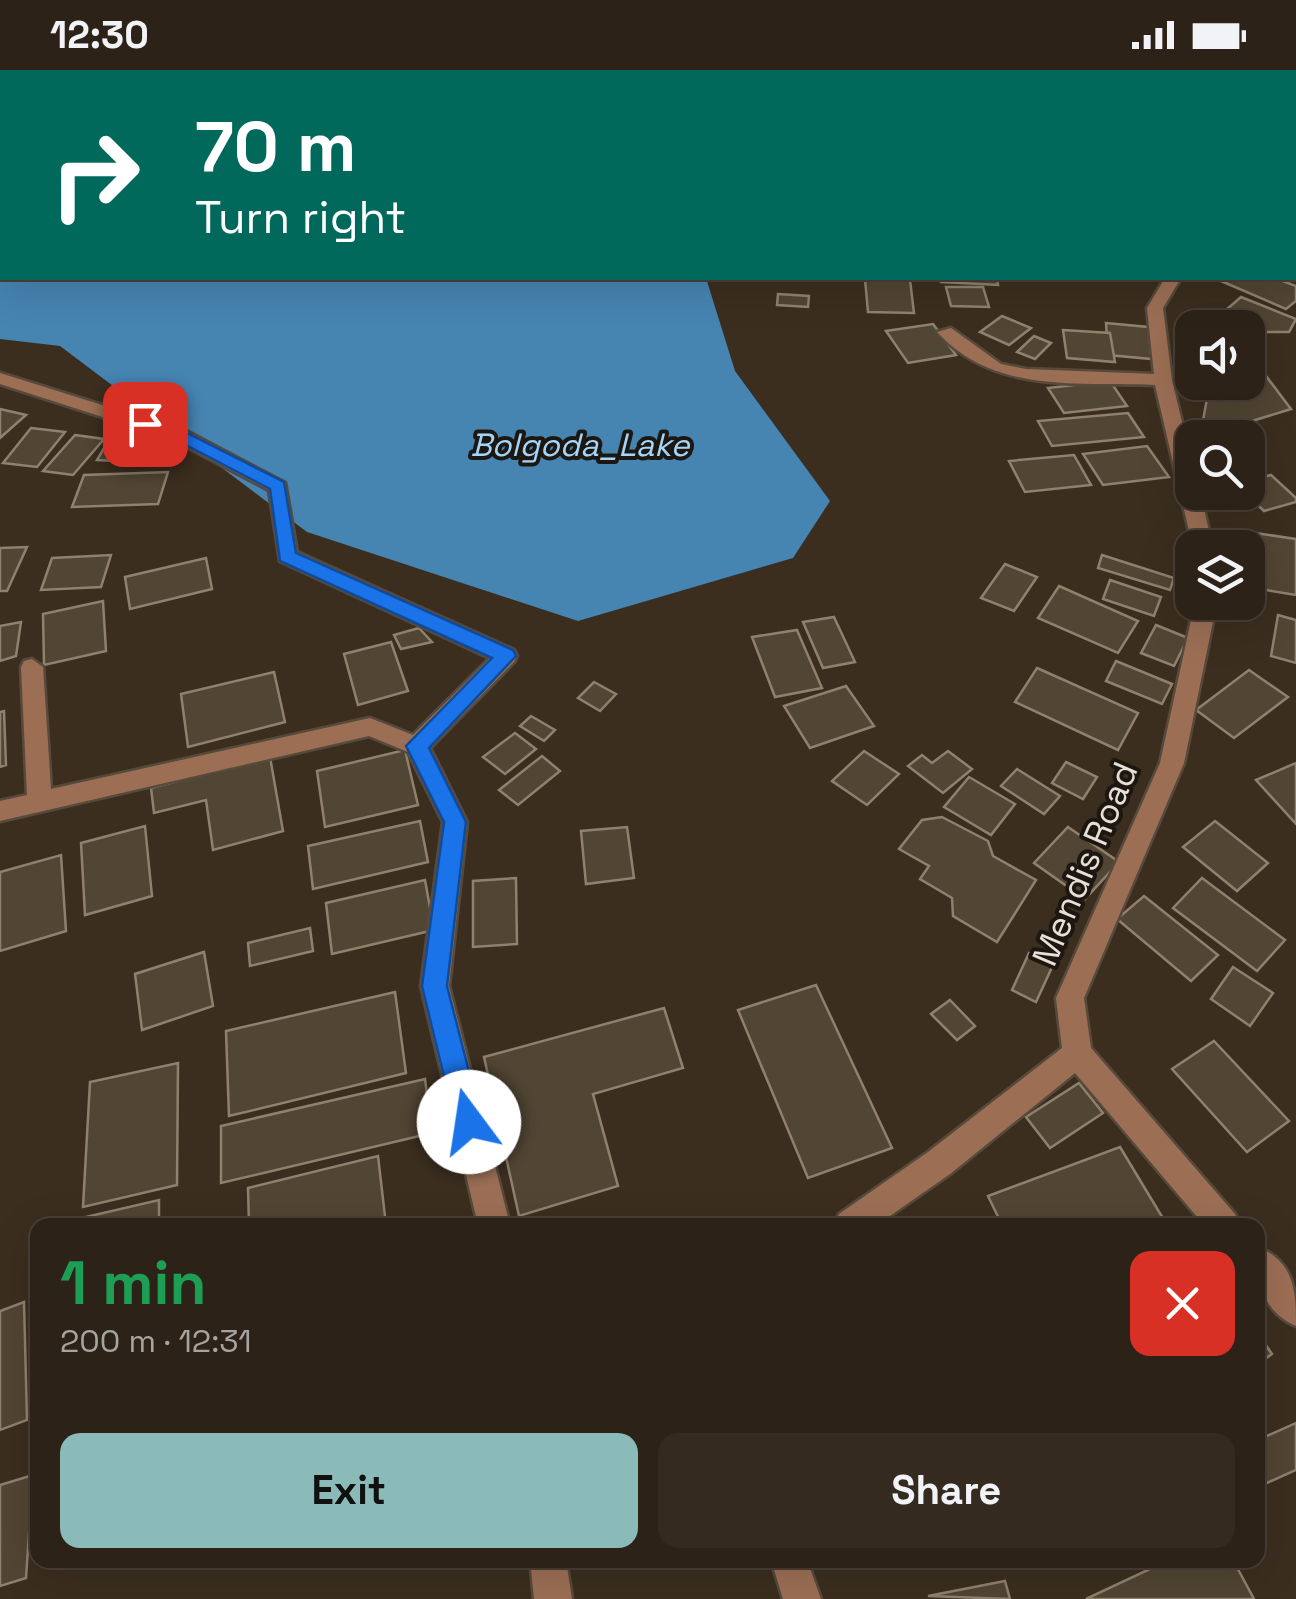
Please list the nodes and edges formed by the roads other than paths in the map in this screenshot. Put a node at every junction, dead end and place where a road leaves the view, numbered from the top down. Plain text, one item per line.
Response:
1 (1172, 280) edge
2 (945, 332) dead end
3 (0, 378) edge
4 (1163, 380) junction
5 (1199, 530) edge
6 (1202, 620) edge
7 (32, 667) dead end
8 (417, 746) junction
9 (40, 801) junction
10 (0, 811) edge
11 (1077, 1054) junction
12 (492, 1218) edge
13 (860, 1218) edge
14 (1218, 1218) edge
15 (1265, 1272) edge
16 (1296, 1310) edge
17 (549, 1568) edge
18 (791, 1568) edge
19 (553, 1599) edge
20 (802, 1599) edge

1 - 4 street
2 - 4 street
3 - 8 street
4 - 5 street
6 - 11 street, Mendis Road
7 - 9 street
8 - 9 street
8 - 12 street
9 - 10 street
11 - 13 street
11 - 14 street
15 - 16 street
17 - 19 street
18 - 20 street

